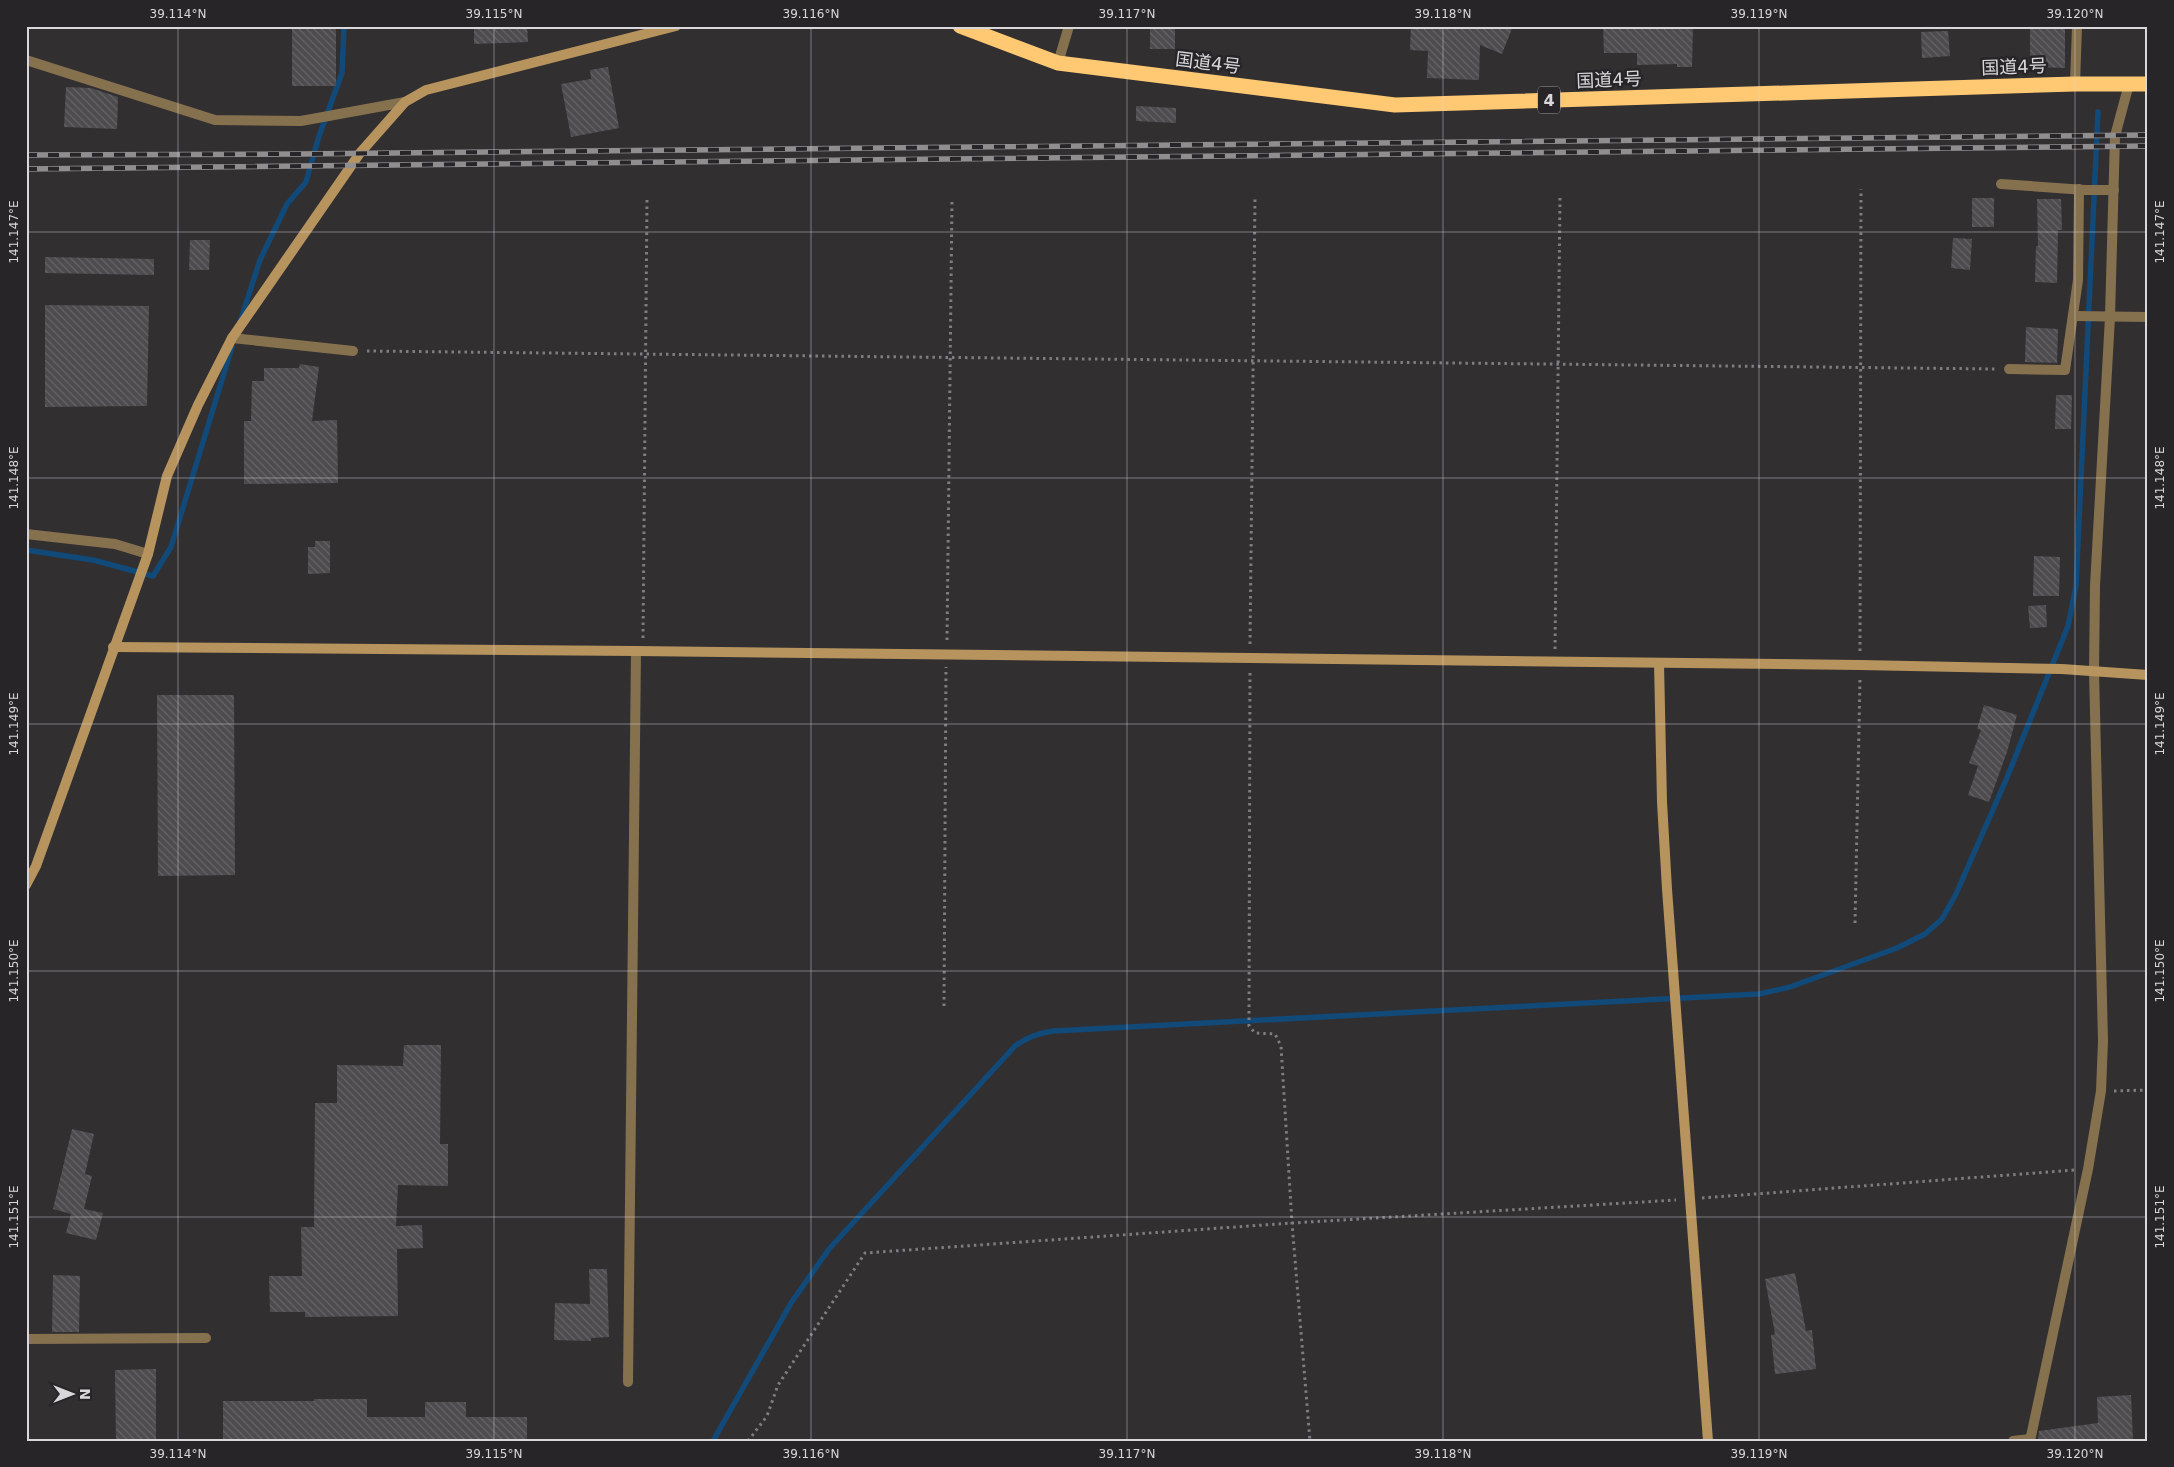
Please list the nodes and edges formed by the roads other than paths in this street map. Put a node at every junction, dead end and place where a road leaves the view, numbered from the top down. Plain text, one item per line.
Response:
1 (676, 26) edge
2 (960, 26) edge
3 (1069, 26) edge
4 (2078, 26) edge
5 (26, 60) edge
6 (1058, 63) junction
7 (2075, 84) junction
8 (2128, 84) junction
9 (2148, 84) edge
10 (405, 102) junction
11 (2001, 184) dead end
12 (2082, 190) junction
13 (2114, 190) junction
14 (2080, 316) junction
15 (2106, 317) junction
16 (2148, 317) edge
17 (232, 338) junction
18 (353, 351) road end
19 (2009, 369) road end
20 (26, 534) edge
21 (148, 554) junction
22 (113, 648) junction
23 (640, 651) junction
24 (1659, 663) junction
25 (2094, 671) junction
26 (2148, 675) edge
27 (26, 885) edge
28 (206, 1338) dead end
29 (26, 1339) edge
30 (628, 1382) dead end
31 (2030, 1440) edge
32 (1708, 1441) edge
33 (2013, 1441) edge

1 - 10 street
2 - 6 highway, 国道4号 / 4
3 - 6 street
4 - 7 street
5 - 10 street
6 - 7 highway, 国道4号 / 4
7 - 8 highway, 国道4号 / 4
8 - 9 highway, 国道4号 / 4
8 - 13 street
10 - 17 street
11 - 12 street
12 - 13 street
12 - 14 street
13 - 15 street
14 - 15 street
14 - 19 street
15 - 16 street
15 - 25 street
17 - 18 street
17 - 21 street
20 - 21 street
21 - 22 street
22 - 23 street
22 - 27 street
23 - 24 street
23 - 30 street
24 - 25 street
24 - 32 street
25 - 26 street
25 - 31 street
28 - 29 street
31 - 33 street

